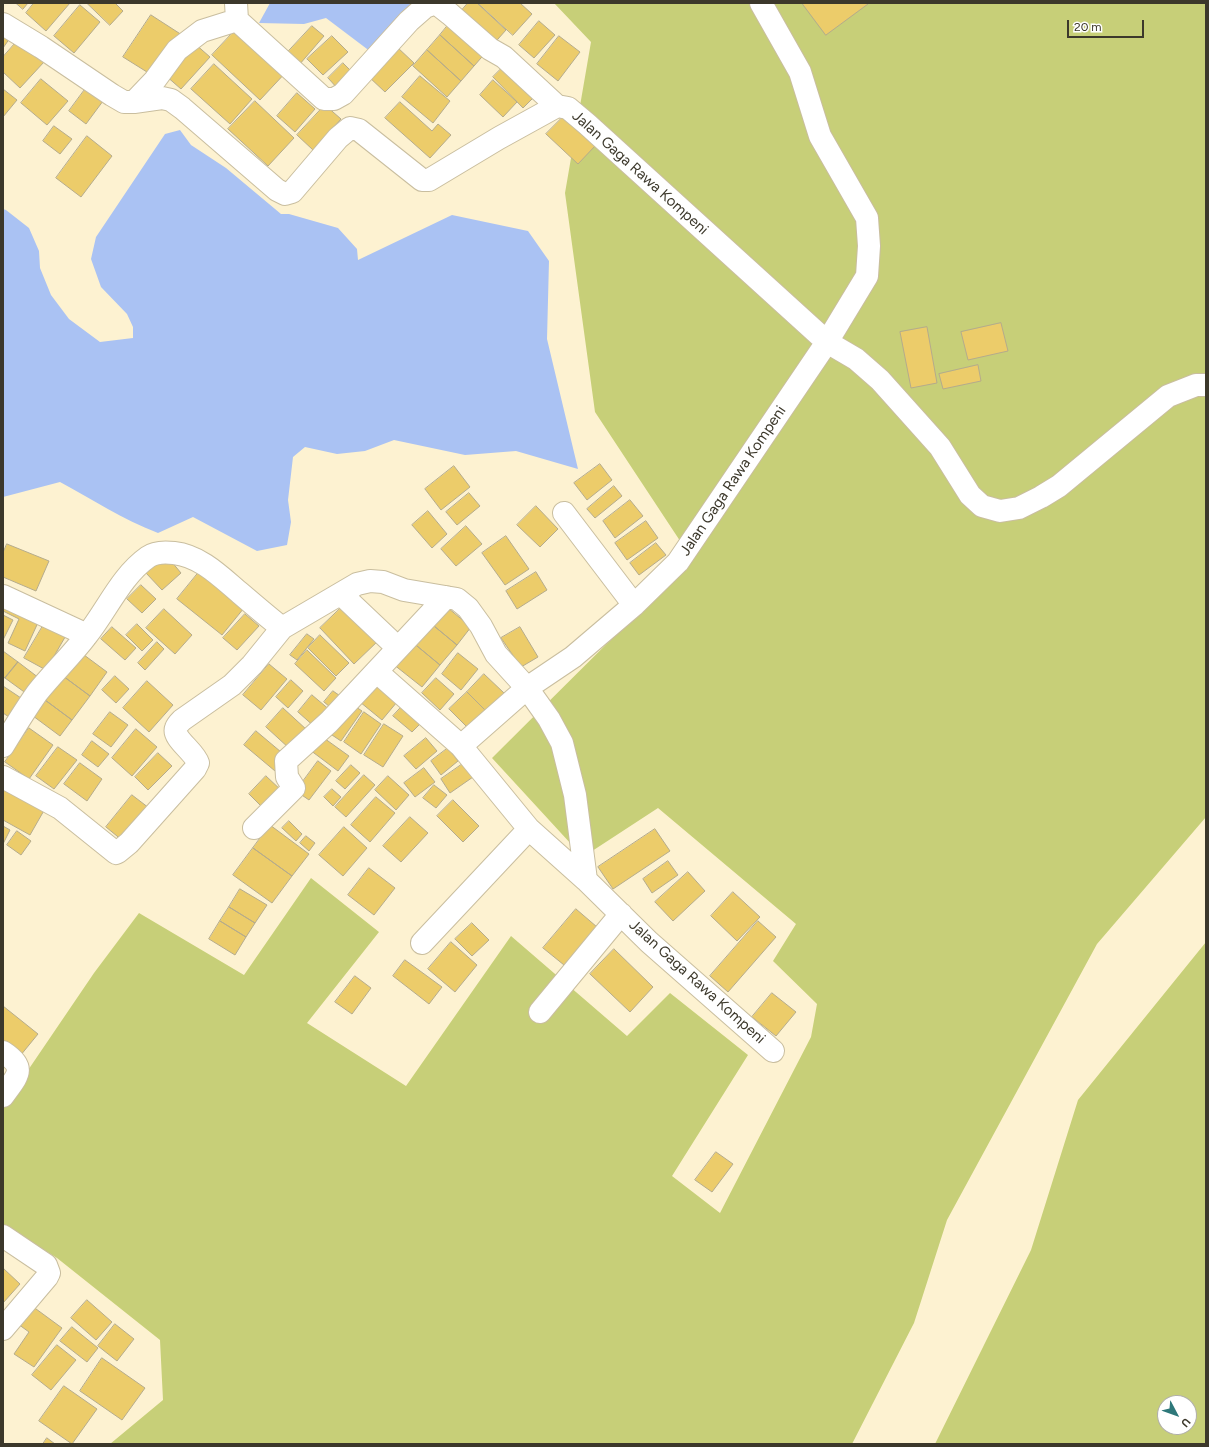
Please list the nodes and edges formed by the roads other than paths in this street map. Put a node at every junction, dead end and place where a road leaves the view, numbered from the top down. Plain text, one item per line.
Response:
1 (761, 3) edge
2 (236, 11) edge
3 (3, 24) edge
4 (134, 102) junction
5 (557, 106) junction
6 (827, 342) junction
7 (1206, 385) edge
8 (564, 513) dead end
9 (341, 594) junction
10 (3, 596) edge
11 (446, 597) junction
12 (634, 605) junction
13 (282, 628) junction
14 (87, 635) junction
15 (398, 648) junction
16 (376, 672) junction
17 (527, 688) junction
18 (3, 746) edge
19 (461, 746) junction
20 (3, 777) edge
21 (254, 828) dead end
22 (529, 829) junction
23 (586, 880) junction
24 (621, 914) junction
25 (422, 943) dead end
26 (540, 1012) dead end
27 (773, 1051) dead end
28 (3, 1052) edge
29 (3, 1096) edge
30 (3, 1236) edge
31 (3, 1329) edge

1 - 6 street
2 - 4 street
2 - 5 street
3 - 4 street, Jalan Gaga Rawa Kompeni
4 - 5 street, Jalan Gaga Rawa Kompeni
5 - 6 street, Jalan Gaga Rawa Kompeni
6 - 7 street
6 - 12 street, Jalan Gaga Rawa Kompeni
8 - 12 street
9 - 11 street
9 - 13 street
9 - 15 street
10 - 14 street
11 - 15 street
11 - 17 street
12 - 17 street, Jalan Gaga Rawa Kompeni
13 - 14 street
13 - 20 street
14 - 18 street
15 - 16 street
16 - 19 street, Jalan Gaga Rawa Kompeni
16 - 21 street
17 - 19 street, Jalan Gaga Rawa Kompeni
17 - 23 street
19 - 22 street, Jalan Gaga Rawa Kompeni
22 - 23 street, Jalan Gaga Rawa Kompeni
22 - 25 street
23 - 24 street, Jalan Gaga Rawa Kompeni
24 - 26 street, Jalan Gaga Rawa Kompeni
24 - 27 street, Jalan Gaga Rawa Kompeni
28 - 29 street
30 - 31 street

